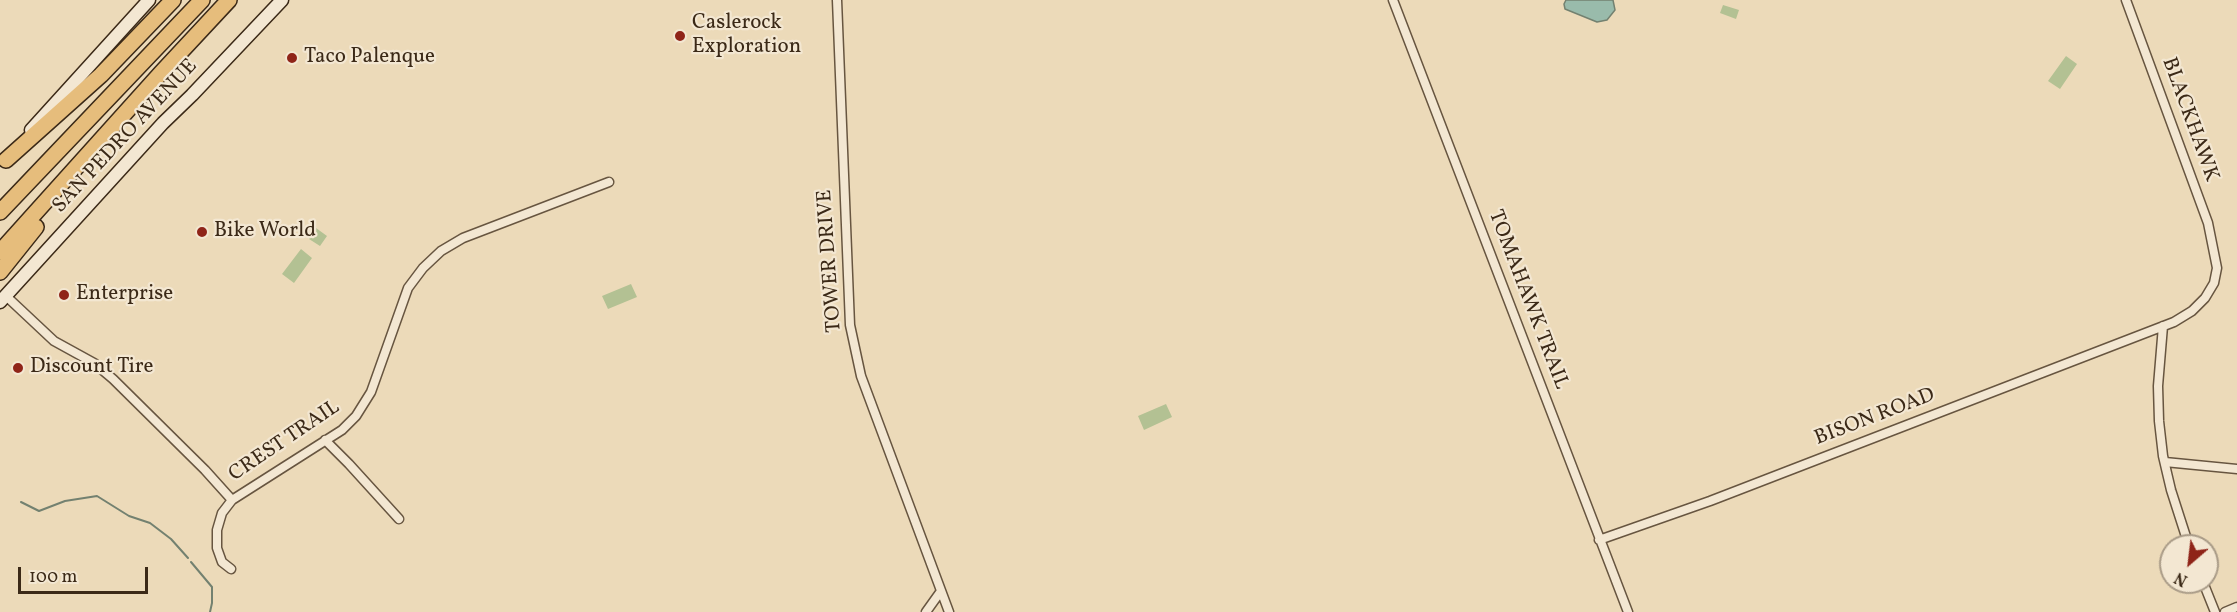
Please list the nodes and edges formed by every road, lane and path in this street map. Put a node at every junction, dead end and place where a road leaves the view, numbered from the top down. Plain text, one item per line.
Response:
1 (173, 0) edge
2 (202, 0) edge
3 (230, 0) edge
4 (282, 0) edge
5 (837, 0) edge
6 (1393, 0) edge
7 (2126, 0) edge
8 (144, 2) edge
9 (161, 73) junction
10 (3, 163) edge
11 (609, 182) dead end
12 (0, 212) edge
13 (0, 252) edge
14 (0, 272) edge
15 (3, 299) edge
16 (2163, 326) junction
17 (325, 440) junction
18 (2164, 462) junction
19 (2237, 469) edge
20 (232, 500) junction
21 (399, 519) dead end
22 (2185, 534) edge
23 (1599, 540) junction
24 (231, 569) dead end
25 (941, 591) junction
26 (2208, 594) edge
27 (2237, 607) edge
28 (926, 612) edge
29 (950, 612) edge
30 (1628, 612) edge
31 (2215, 612) edge
32 (2225, 612) edge

1 - 10 highway
2 - 12 highway
3 - 9 highway
4 - 15 main road, SAN PEDRO AVENUE
5 - 25 street, TOWER DRIVE
6 - 23 street, TOMAHAWK TRAIL
7 - 16 street, BLACKHAWK
8 - 10 main road
9 - 13 highway
9 - 14 highway
11 - 17 street, CREST TRAIL
15 - 20 street
16 - 18 street
16 - 23 street, BISON ROAD
17 - 20 street, CREST TRAIL
17 - 21 street
18 - 19 street
18 - 22 street
20 - 24 street, CREST TRAIL
23 - 30 street, TOMAHAWK TRAIL
25 - 28 street
25 - 29 street, TOWER DRIVE
26 - 31 street
27 - 32 street

